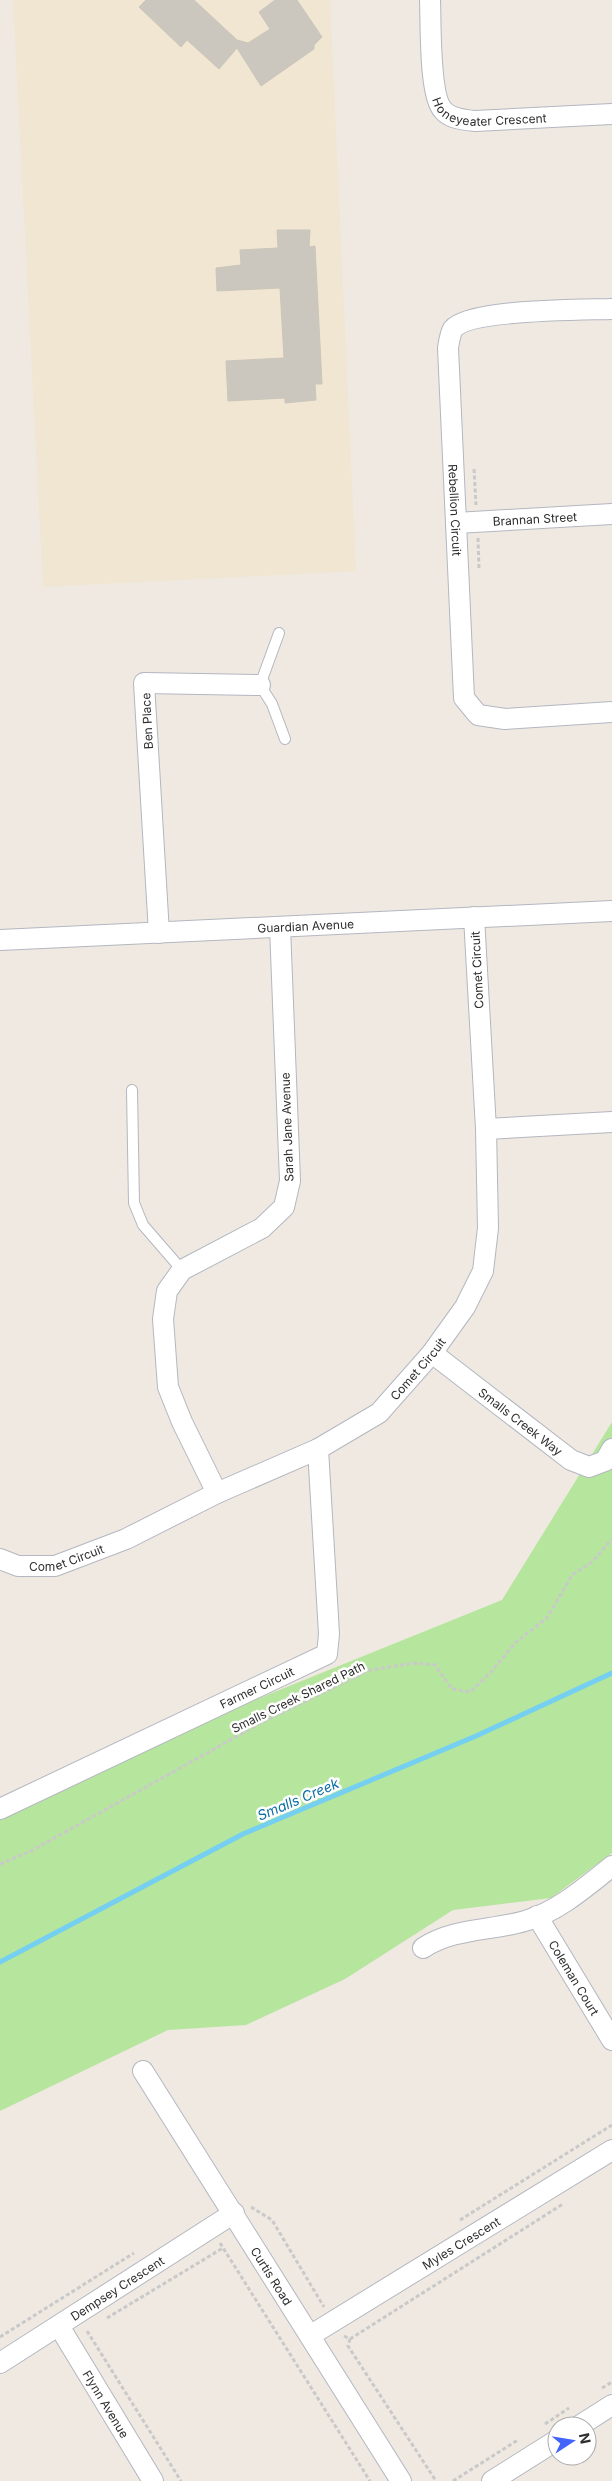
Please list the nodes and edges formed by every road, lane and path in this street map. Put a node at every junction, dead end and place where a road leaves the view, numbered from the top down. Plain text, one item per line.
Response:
1 (430, 0) edge
2 (612, 114) edge
3 (612, 309) edge
4 (474, 464) dead end
5 (612, 514) edge
6 (456, 523) junction
7 (479, 532) junction
8 (479, 578) dead end
9 (279, 633) dead end
10 (260, 685) junction
11 (612, 712) edge
12 (285, 738) dead end
13 (612, 911) edge
14 (474, 917) junction
15 (280, 927) junction
16 (159, 933) junction
17 (0, 940) edge
18 (132, 1090) dead end
19 (612, 1122) edge
20 (486, 1129) junction
21 (182, 1270) junction
22 (432, 1353) junction
23 (318, 1449) junction
24 (612, 1449) edge
25 (217, 1493) junction
26 (612, 1539) edge
27 (0, 1559) edge
28 (0, 1810) edge
29 (0, 1864) edge
30 (612, 1866) edge
31 (537, 1916) junction
32 (423, 1948) dead end
33 (612, 2040) edge
34 (143, 2071) dead end
35 (612, 2150) edge
36 (570, 2200) dead end
37 (234, 2213) junction
38 (210, 2228) junction
39 (223, 2248) junction
40 (138, 2250) dead end
41 (104, 2320) dead end
42 (96, 2326) dead end
43 (87, 2331) junction
44 (64, 2334) junction
45 (311, 2335) junction
46 (0, 2337) edge
47 (350, 2339) dead end
48 (0, 2363) edge
49 (612, 2406) edge
50 (596, 2416) edge
51 (547, 2446) edge
52 (153, 2481) edge
53 (181, 2481) edge
54 (370, 2481) edge
55 (401, 2481) edge
56 (492, 2481) edge

1 - 2 street, Honeyeater Crescent
3 - 6 street, Rebellion Circuit
4 - 7 path
5 - 7 street, Brannan Street
6 - 7 street, Brannan Street
6 - 11 street, Rebellion Circuit
7 - 8 path
9 - 10 lane
10 - 12 lane
10 - 16 street, Ben Place
13 - 14 street, Guardian Avenue
14 - 15 street, Guardian Avenue
14 - 20 street, Comet Circuit
15 - 16 street, Guardian Avenue
15 - 21 street, Sarah Jane Avenue
16 - 17 street, Guardian Avenue
18 - 21 lane
19 - 20 street
20 - 22 street, Comet Circuit
21 - 25 street, Sarah Jane Avenue
22 - 23 street, Comet Circuit
22 - 24 street, Smalls Creek Way
23 - 25 street, Comet Circuit
23 - 28 street, Farmer Circuit
25 - 27 street, Comet Circuit
26 - 29 path, Smalls Creek Shared Path
30 - 31 street
31 - 32 street
31 - 33 street, Coleman Court
34 - 37 street, Curtis Road
35 - 45 street, Myles Crescent
36 - 47 path
37 - 38 street, Dempsey Crescent
37 - 45 street, Curtis Road
38 - 39 path
38 - 44 street, Dempsey Crescent
39 - 41 path
39 - 54 path
40 - 46 path
42 - 43 path
43 - 44 path
43 - 53 path
44 - 48 street, Dempsey Crescent
44 - 52 street, Flynn Avenue
45 - 55 street, Curtis Road
49 - 50 street
51 - 56 street

